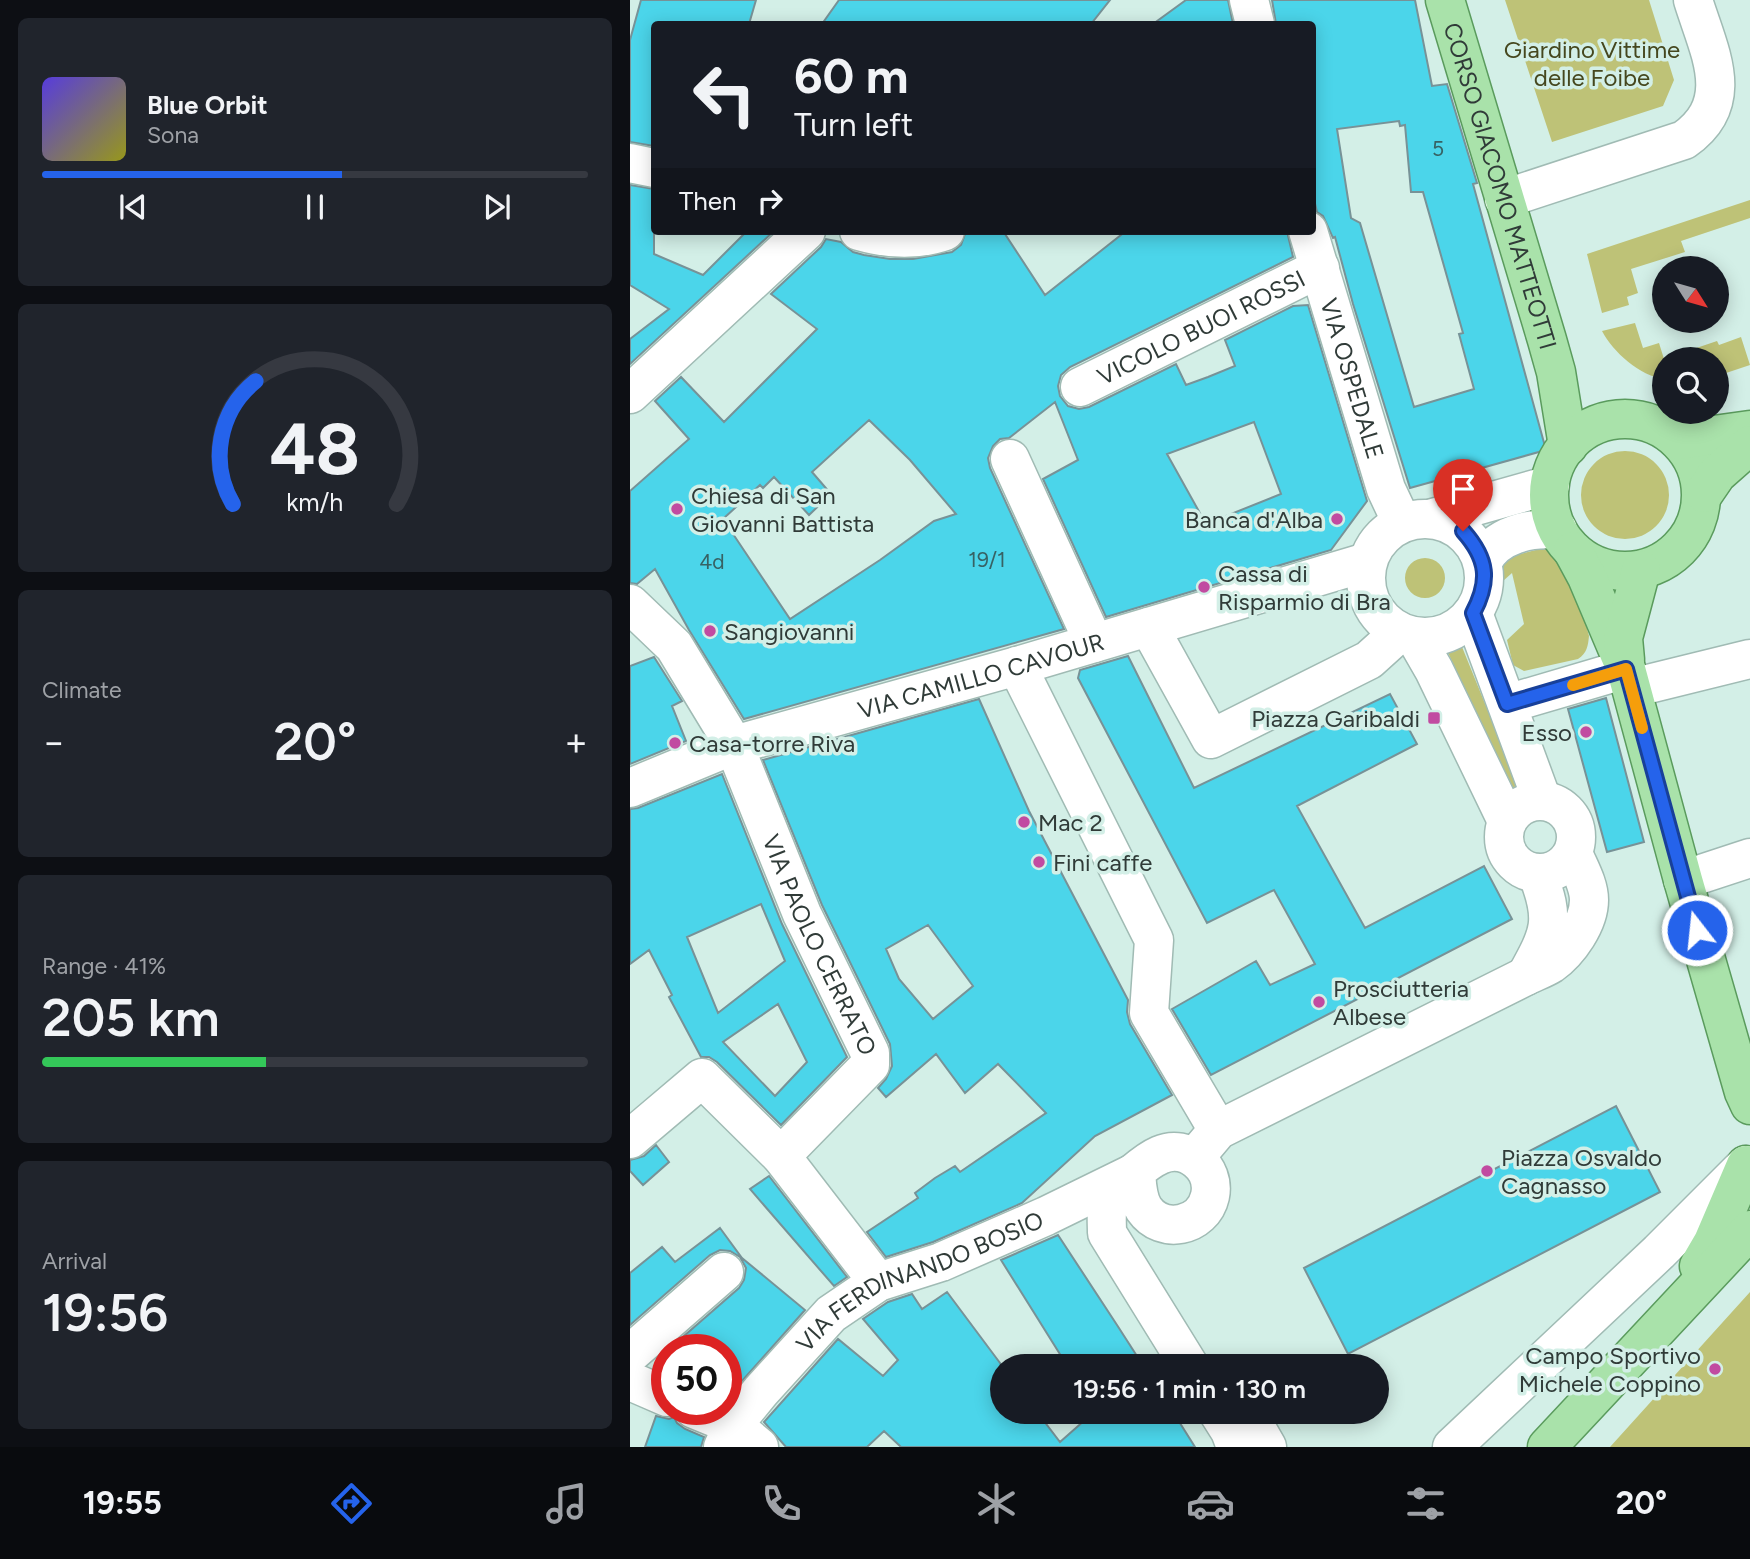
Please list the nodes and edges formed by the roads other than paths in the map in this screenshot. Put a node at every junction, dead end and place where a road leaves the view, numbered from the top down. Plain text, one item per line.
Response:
1 (1249, 0) edge
2 (1445, 0) edge
3 (1693, 0) edge
4 (1254, 21) edge
5 (630, 163) edge
6 (651, 167) edge
7 (1504, 199) junction
8 (802, 235) edge
9 (874, 235) edge
10 (934, 235) edge
11 (1309, 235) edge
12 (1320, 268) junction
13 (1556, 372) junction
14 (1080, 387) dead end
15 (630, 394) edge
16 (1607, 421) junction
17 (1750, 430) edge
18 (1678, 440) junction
19 (1750, 445) edge
20 (1567, 446) junction
21 (1010, 459) dead end
22 (1550, 485) junction
23 (1704, 493) junction
24 (1417, 520) junction
25 (1565, 541) junction
26 (1483, 561) junction
27 (1367, 562) junction
28 (1641, 570) junction
29 (630, 604) edge
30 (1473, 613) junction
31 (1149, 627) junction
32 (1408, 635) junction
33 (1094, 643) junction
34 (1750, 659) edge
35 (1017, 666) junction
36 (1629, 678) junction
37 (1507, 704) junction
38 (734, 745) junction
39 (630, 788) edge
40 (1542, 800) junction
41 (1507, 821) junction
42 (1573, 853) junction
43 (1750, 858) edge
44 (1537, 873) junction
45 (1683, 880) junction
46 (1526, 976) junction
47 (1750, 1105) edge
48 (1750, 1128) edge
49 (630, 1139) edge
50 (1206, 1144) junction
51 (782, 1156) junction
52 (1748, 1169) edge
53 (1136, 1172) junction
54 (1160, 1222) junction
55 (1750, 1230) edge
56 (724, 1272) dead end
57 (878, 1282) junction
58 (1661, 1327) junction
59 (630, 1354) edge
60 (1182, 1354) edge
61 (1209, 1354) edge
62 (630, 1381) edge
63 (651, 1390) edge
64 (1225, 1424) edge
65 (1254, 1424) edge
66 (717, 1425) edge
67 (738, 1440) edge
68 (1236, 1447) edge
69 (1267, 1447) edge
70 (1452, 1447) edge
71 (1547, 1447) edge

1 - 4 street
2 - 7 main road, CORSO GIACOMO MATTEOTTI
3 - 7 street
5 - 6 street
7 - 13 main road, CORSO GIACOMO MATTEOTTI
8 - 15 street
9 - 10 street
11 - 12 street, VIA OSPEDALE
12 - 14 street, VICOLO BUOI ROSSI
12 - 24 street, VIA OSPEDALE
13 - 16 main road, CORSO GIACOMO MATTEOTTI
13 - 20 main road, CORSO GIACOMO MATTEOTTI
16 - 18 main road
16 - 20 main road
17 - 18 main road
18 - 23 main road
19 - 23 main road
20 - 22 main road
21 - 33 street
22 - 24 street
22 - 25 main road
23 - 28 main road
24 - 26 street
24 - 27 street
25 - 26 street
25 - 28 main road
25 - 36 main road
26 - 30 street
27 - 31 street, VIA CAMILLO CAVOUR
27 - 32 street
28 - 36 main road
29 - 38 street, VIA PAOLO CERRATO
30 - 32 street
30 - 37 street
31 - 32 street
31 - 33 street, VIA CAMILLO CAVOUR
32 - 41 street
33 - 35 street, VIA CAMILLO CAVOUR
34 - 36 street
35 - 38 street, VIA CAMILLO CAVOUR
35 - 50 street
36 - 37 street
36 - 45 main road
37 - 40 street
38 - 39 street, VIA CAMILLO CAVOUR
38 - 51 street, VIA PAOLO CERRATO
40 - 41 street
40 - 42 street
41 - 44 street
42 - 44 street
42 - 46 street
43 - 45 street
44 - 46 street
45 - 47 main road
46 - 50 street
48 - 52 main road
49 - 51 street
50 - 53 street
50 - 54 street
51 - 57 street
52 - 58 main road
52 - 70 street
53 - 54 street
53 - 57 street, VIA FERDINANDO BOSIO
53 - 60 street
54 - 61 street
55 - 58 main road
56 - 59 street
57 - 67 street, VIA FERDINANDO BOSIO
58 - 71 main road
62 - 63 street
64 - 68 street
65 - 69 street
66 - 67 street

